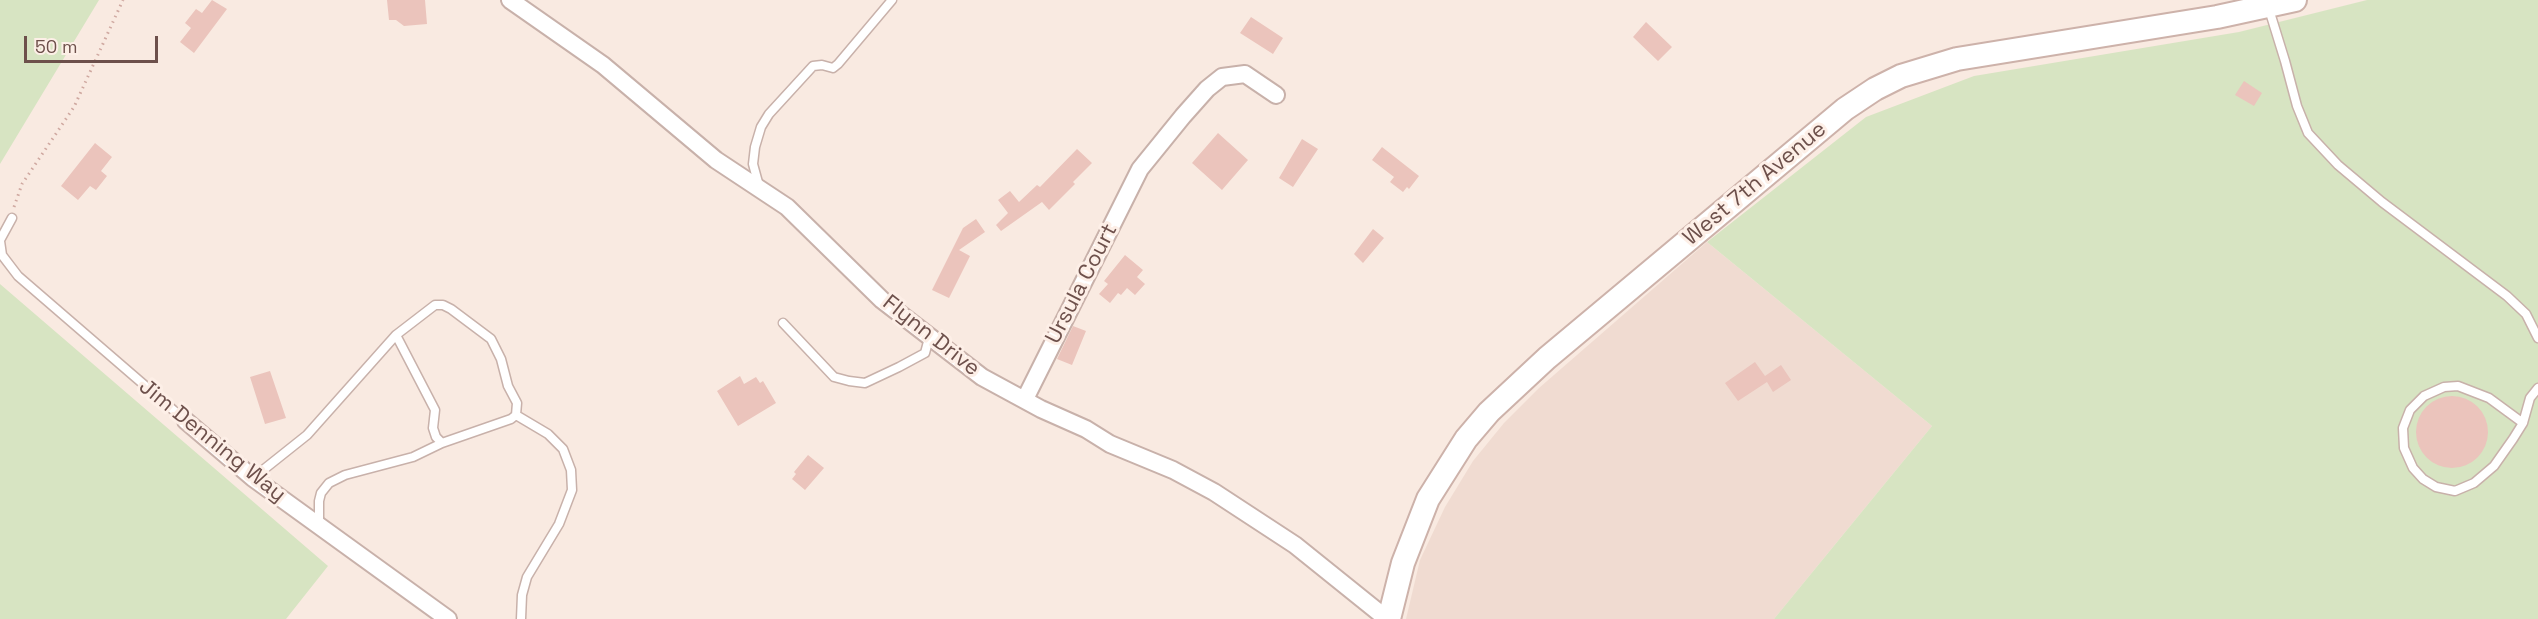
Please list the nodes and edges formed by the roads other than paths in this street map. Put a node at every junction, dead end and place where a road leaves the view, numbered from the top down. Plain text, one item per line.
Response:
1 (892, 0) edge
2 (2295, 0) edge
3 (514, 1) edge
4 (2268, 4) edge
5 (1276, 95) dead end
6 (761, 189) junction
7 (12, 218) road end
8 (0, 241) edge
9 (783, 323) dead end
10 (396, 335) junction
11 (929, 338) junction
12 (2538, 338) edge
13 (2538, 387) edge
14 (1025, 399) junction
15 (516, 415) junction
16 (186, 422) joint
17 (2523, 423) junction
18 (442, 443) junction
19 (254, 478) junction
20 (319, 526) junction
21 (448, 619) edge
22 (521, 619) edge
23 (1388, 619) edge

1 - 6 lane
2 - 4 main road, West 7th Avenue
3 - 6 street, Flynn Drive
4 - 12 lane
4 - 23 main road, West 7th Avenue
5 - 14 street, Ursula Court
6 - 11 street, Flynn Drive
7 - 8 lane, Jim Denning Way
8 - 16 lane, Jim Denning Way
9 - 11 lane
10 - 15 lane
10 - 18 lane
10 - 19 lane
11 - 14 street, Flynn Drive
13 - 17 lane
14 - 23 street, Flynn Drive
15 - 18 lane
15 - 22 lane
16 - 19 street, Jim Denning Way
17 - 17 lane
18 - 20 lane
19 - 20 street, Jim Denning Way
20 - 21 street, Jim Denning Way

